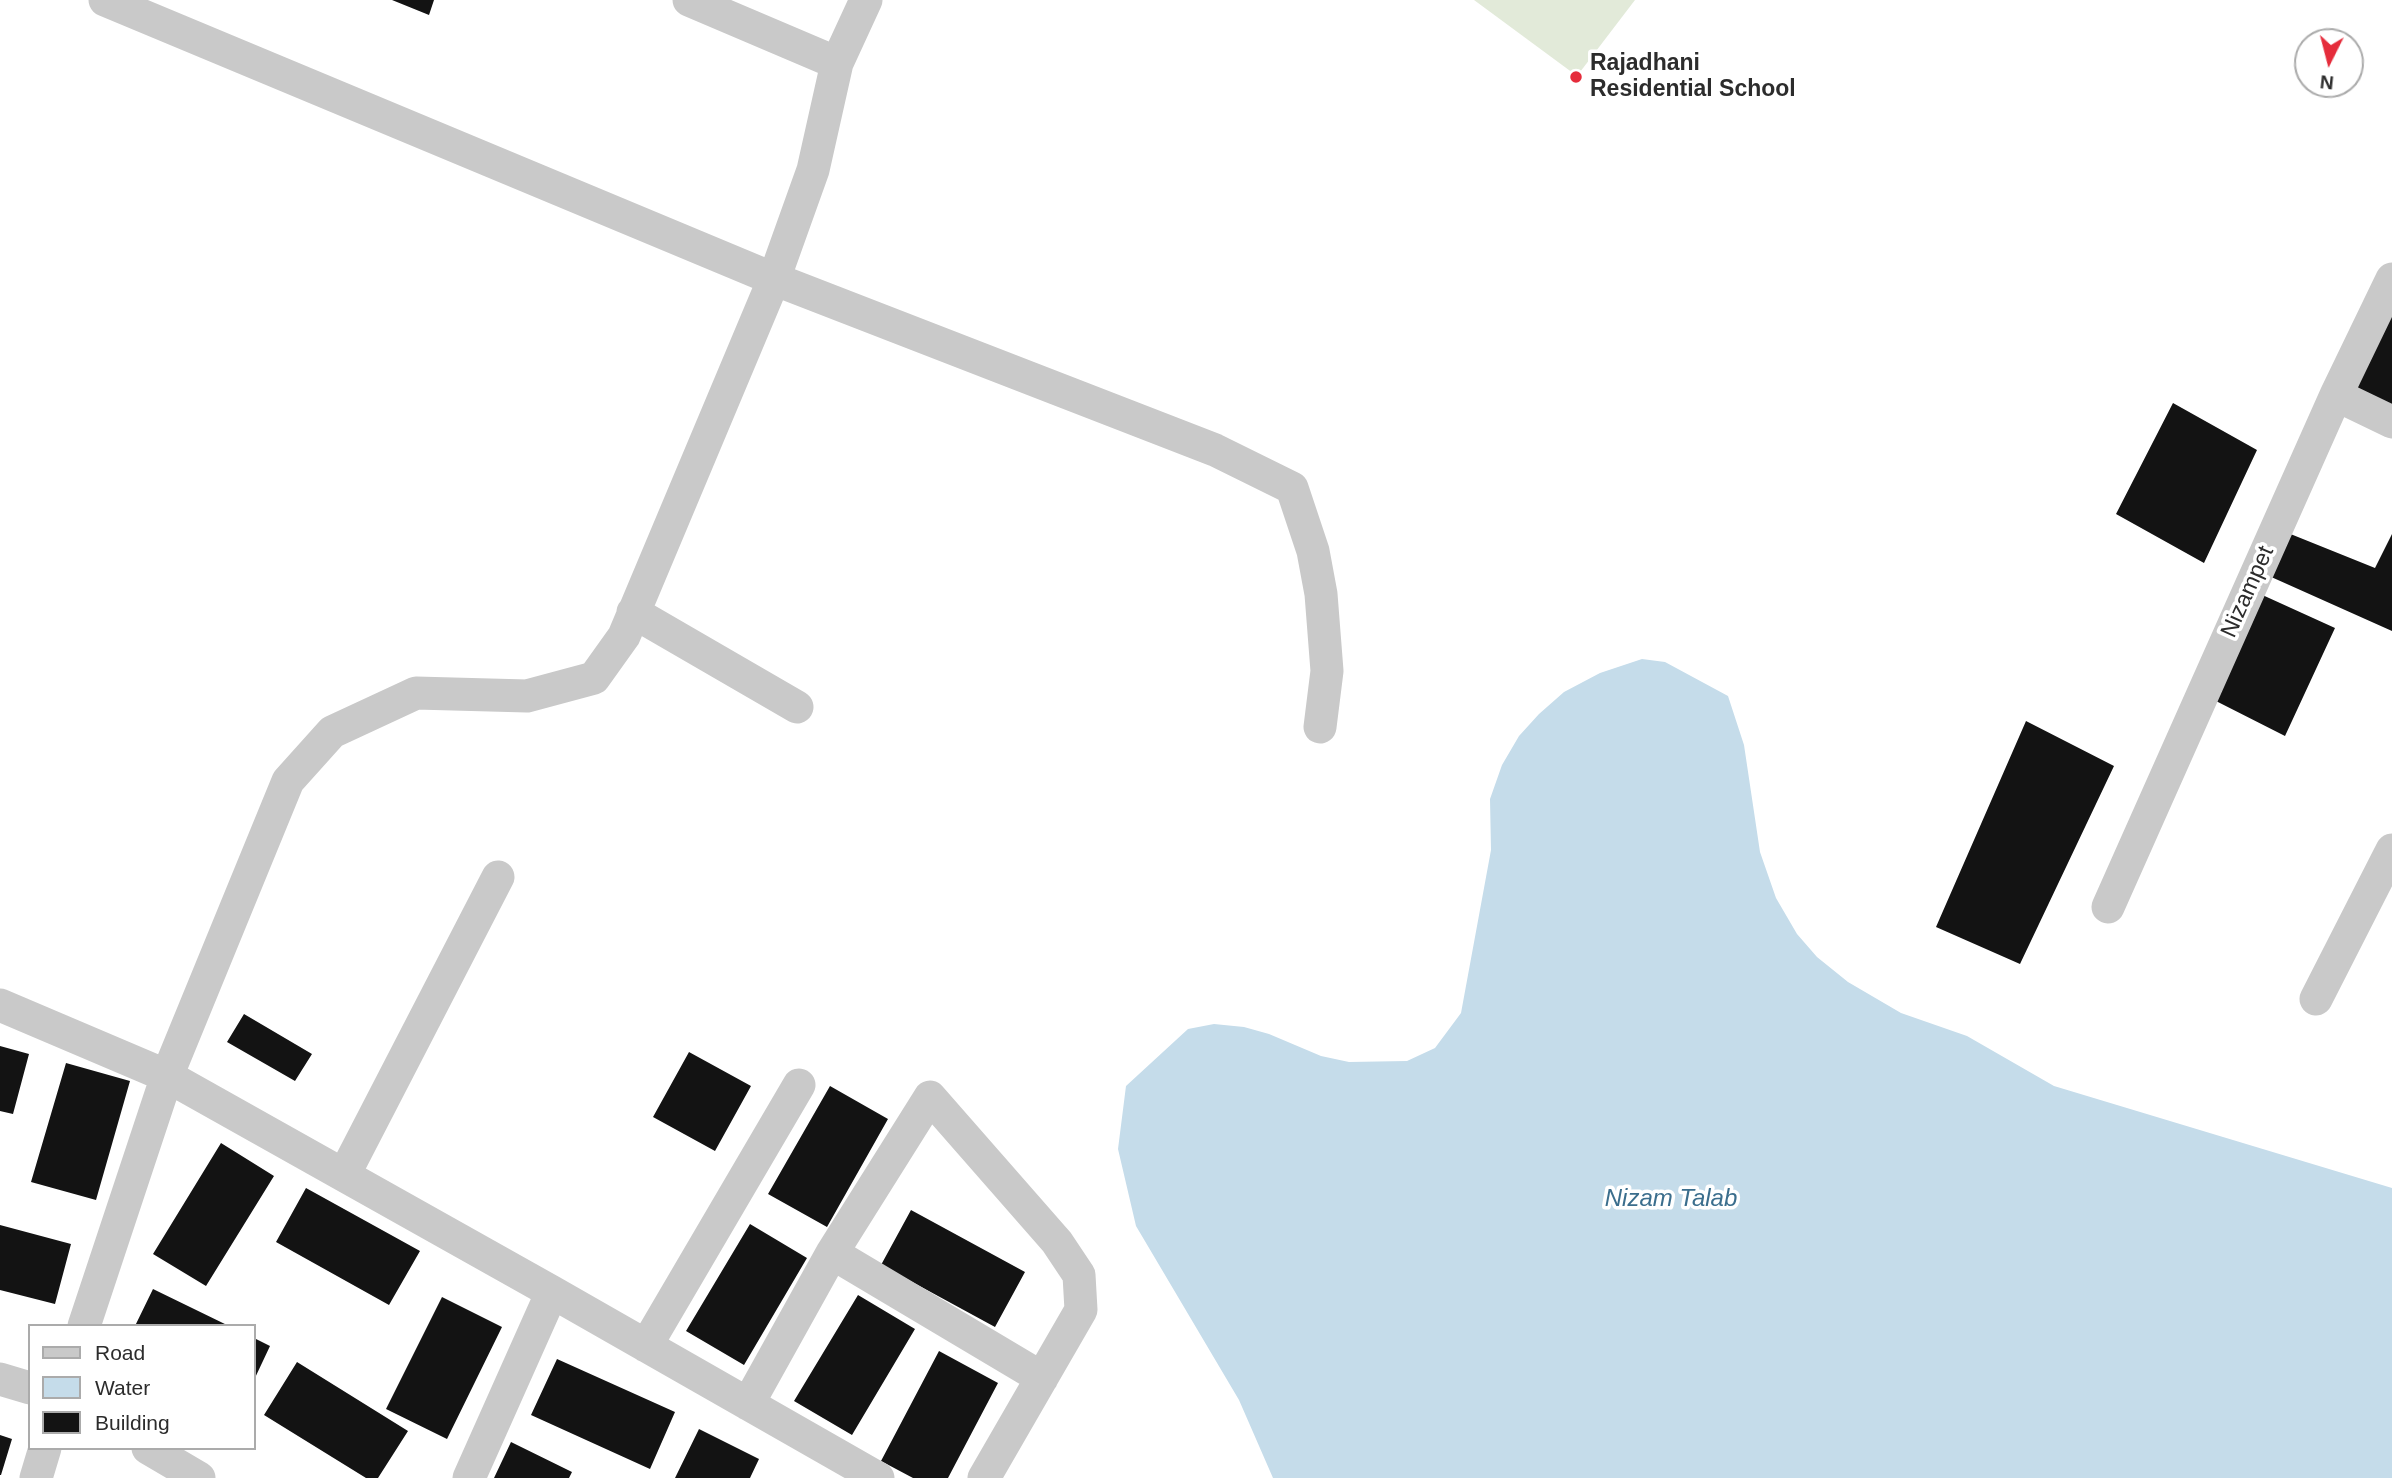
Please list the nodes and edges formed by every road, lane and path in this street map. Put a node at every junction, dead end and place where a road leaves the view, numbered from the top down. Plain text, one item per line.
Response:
1 (105, 0) edge
2 (689, 0) edge
3 (866, 0) edge
4 (837, 63) junction
5 (774, 279) junction
6 (2392, 279) edge
7 (2336, 395) junction
8 (2392, 422) edge
9 (633, 612) junction
10 (797, 707) dead end
11 (1320, 727) dead end
12 (2392, 849) edge
13 (498, 877) dead end
14 (2108, 907) dead end
15 (2316, 999) dead end
16 (0, 1005) edge
17 (167, 1076) junction
18 (799, 1085) dead end
19 (344, 1175) junction
20 (832, 1253) junction
21 (552, 1292) junction
22 (85, 1324) edge
23 (646, 1346) junction
24 (1042, 1378) junction
25 (0, 1379) edge
26 (28, 1387) edge
27 (748, 1404) junction
28 (44, 1450) edge
29 (151, 1450) edge
30 (36, 1478) edge
31 (199, 1478) edge
32 (469, 1478) edge
33 (878, 1478) edge
34 (984, 1478) edge

1 - 5 street
2 - 4 street
3 - 4 street
4 - 5 street
5 - 9 street
5 - 11 street
6 - 7 street, Nizampet
7 - 8 street
7 - 14 street, Nizampet
9 - 10 street
9 - 17 street
12 - 15 street
13 - 19 street
16 - 17 street
17 - 19 street
17 - 22 street
18 - 23 street
19 - 21 street
20 - 24 street
20 - 24 street
20 - 27 street
21 - 23 street
21 - 32 street
23 - 27 street
24 - 34 street
25 - 26 street
27 - 33 street
28 - 30 street
29 - 31 street

